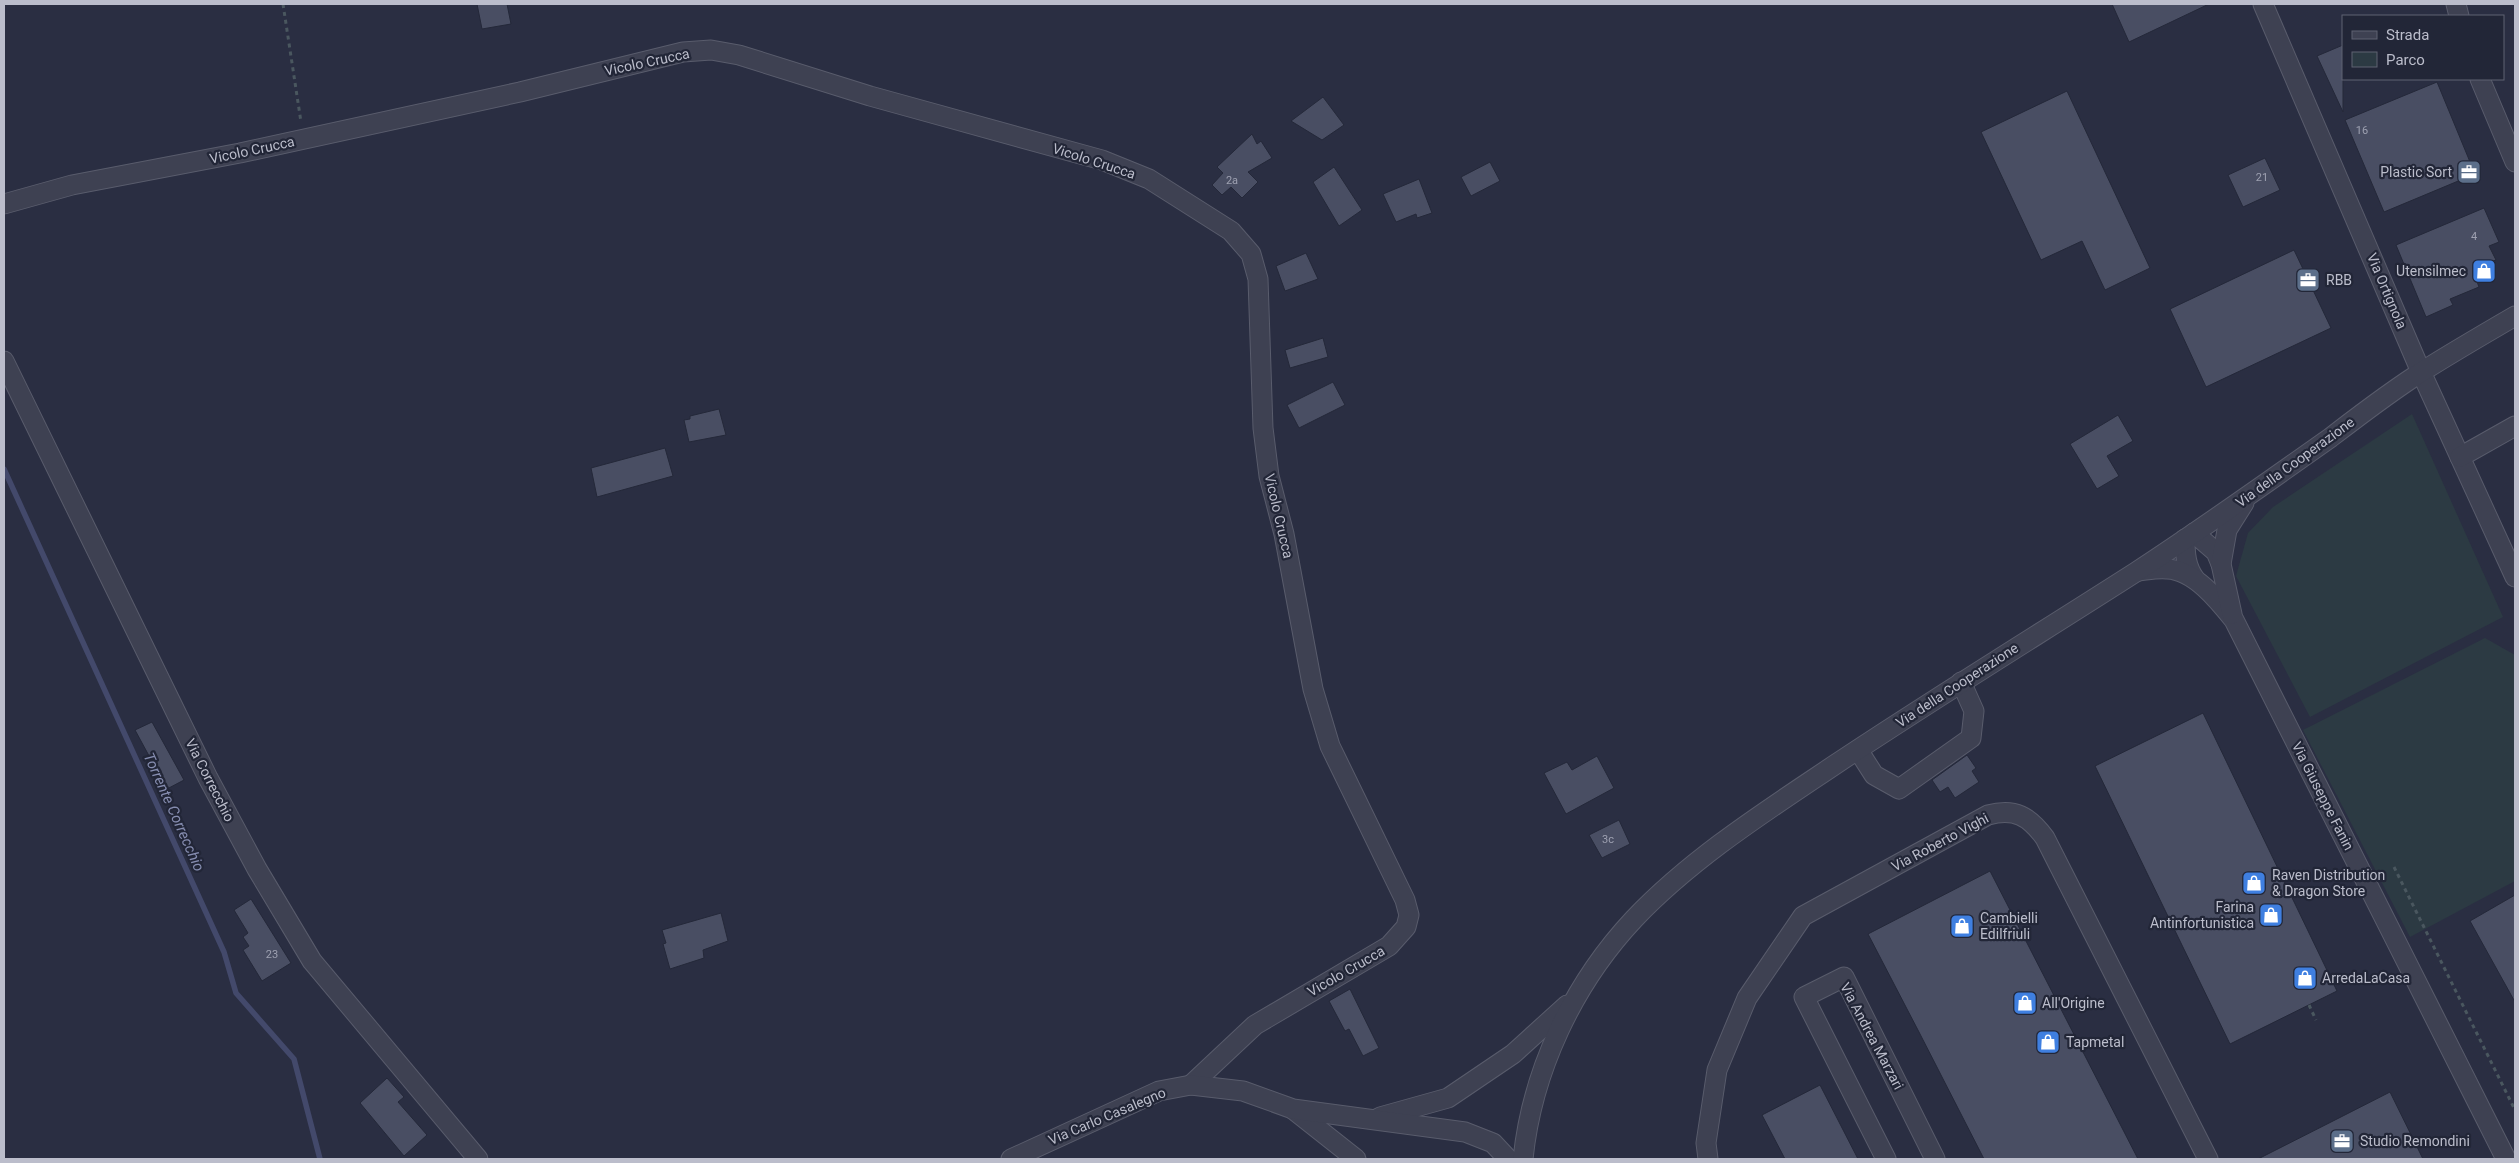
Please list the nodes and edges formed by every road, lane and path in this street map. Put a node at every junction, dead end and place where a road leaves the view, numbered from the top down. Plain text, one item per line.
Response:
1 (283, 4) edge
2 (2263, 4) edge
3 (2480, 80) edge
4 (304, 140) junction
5 (2515, 162) edge
6 (4, 204) edge
7 (2515, 316) edge
8 (4, 360) edge
9 (2421, 372) junction
10 (2515, 426) edge
11 (2460, 458) junction
12 (2248, 496) junction
13 (2189, 536) junction
14 (2221, 564) junction
15 (2138, 571) junction
16 (2515, 577) edge
17 (2195, 579) junction
18 (2234, 620) junction
19 (1961, 682) junction
20 (1858, 750) junction
21 (2394, 867) dead end
22 (1576, 998) junction
23 (2308, 1006) dead end
24 (2316, 1020) dead end
25 (1191, 1085) junction
26 (1293, 1109) junction
27 (2515, 1110) edge
28 (1375, 1118) junction
29 (1332, 1139) junction
30 (478, 1159) edge
31 (1011, 1159) edge
32 (1356, 1159) edge
33 (1368, 1159) edge
34 (1508, 1159) edge
35 (1523, 1159) edge
36 (1708, 1159) edge
37 (1886, 1159) edge
38 (1935, 1159) edge
39 (2208, 1159) edge
40 (2506, 1159) edge

1 - 4 path
2 - 9 street, Via Ortignola
3 - 5 street
4 - 6 street, Vicolo Crucca
4 - 25 street, Vicolo Crucca
7 - 9 street, Via della Cooperazione
8 - 30 street, Via Correcchio
9 - 11 street, Via Ortignola
9 - 12 street, Via della Cooperazione
10 - 11 street
11 - 16 street, Via Ortignola
12 - 13 street, Via della Cooperazione
12 - 14 street, Via Giuseppe Fanin
13 - 14 street, Via Giuseppe Fanin
13 - 15 street, Via della Cooperazione
13 - 17 street
14 - 18 street, Via Giuseppe Fanin
15 - 17 street, Via Giuseppe Fanin
15 - 19 street, Via della Cooperazione
17 - 18 street, Via Giuseppe Fanin
18 - 40 street, Via Giuseppe Fanin
19 - 20 street, Via della Cooperazione
19 - 20 street
20 - 22 street, Via della Cooperazione
21 - 27 path
22 - 28 street, Via Carlo Casalegno
22 - 35 street, Via della Cooperazione
23 - 24 path
25 - 26 street, Via Carlo Casalegno
25 - 31 street, Via Carlo Casalegno
26 - 28 street, Via Carlo Casalegno
26 - 29 street, Via Carlo Casalegno
28 - 34 street, Via Carlo Casalegno
29 - 32 street, Via Carlo Casalegno
29 - 33 street, Via Carlo Casalegno
36 - 39 street, Via Roberto Vighi
37 - 38 street, Via Andrea Marzari

